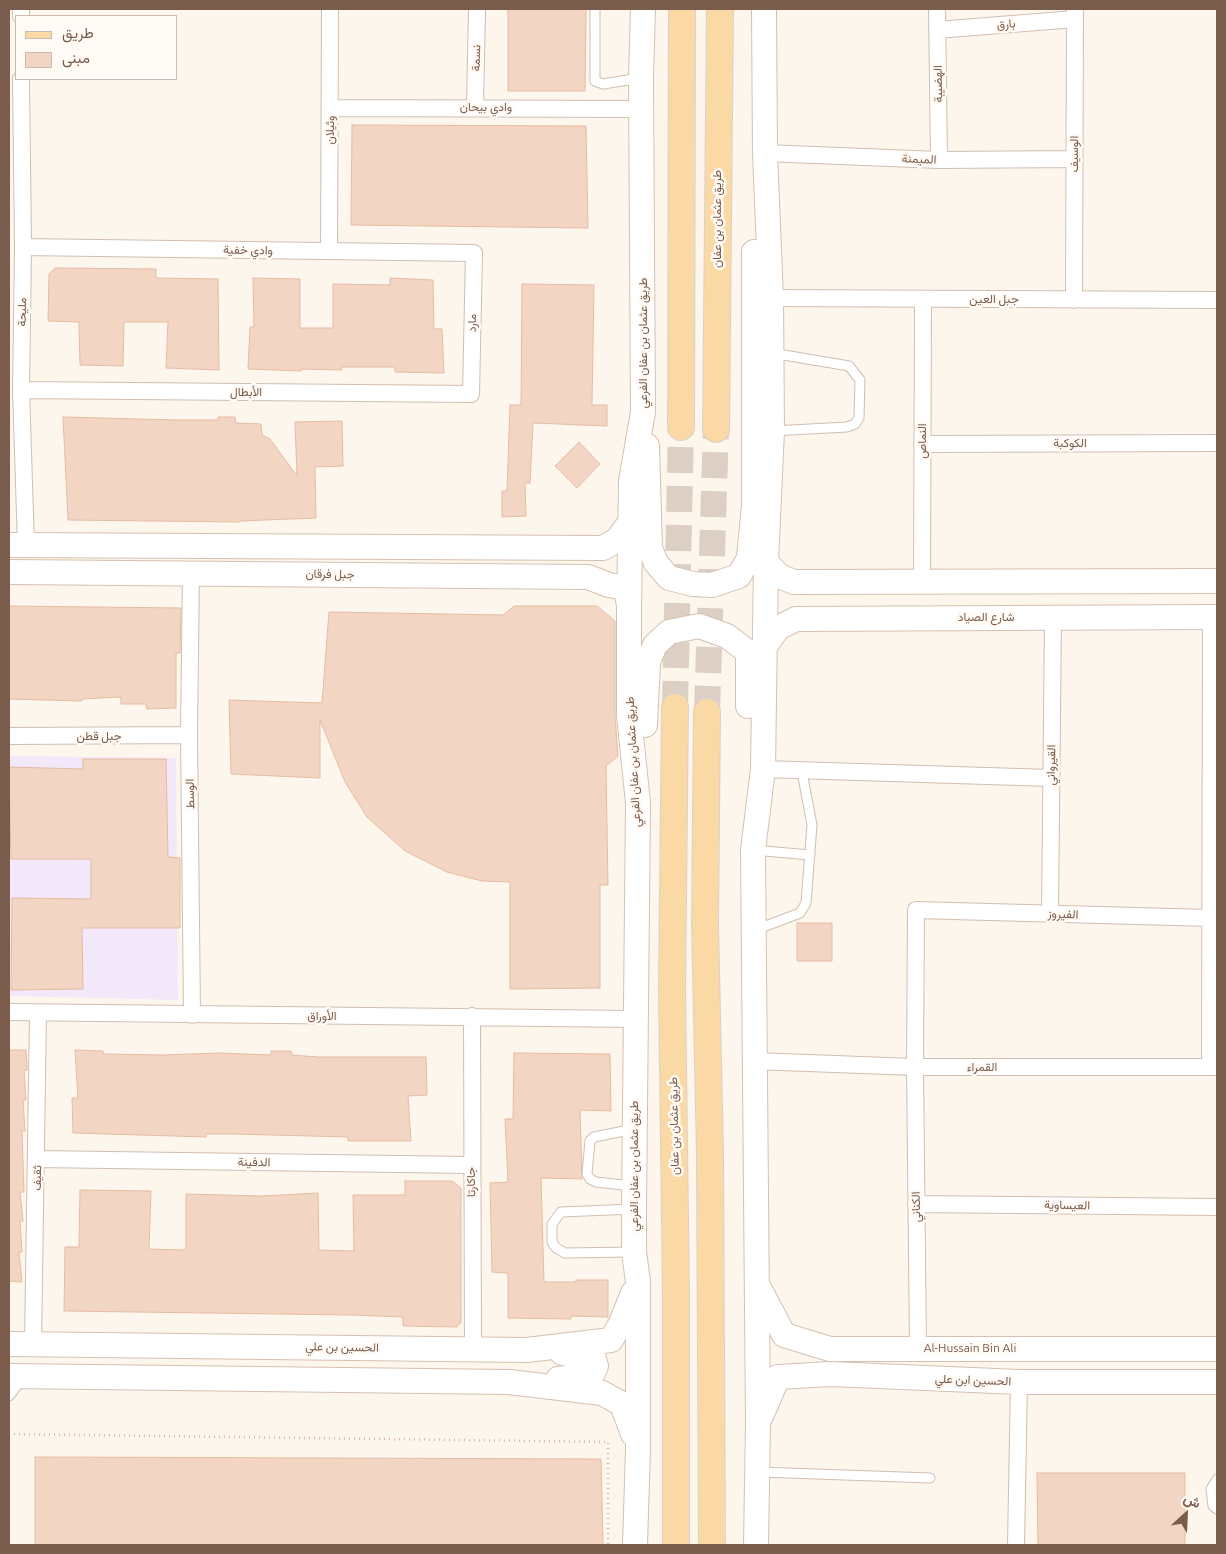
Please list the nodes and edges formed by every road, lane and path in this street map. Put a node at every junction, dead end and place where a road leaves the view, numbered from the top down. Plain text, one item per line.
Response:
1 (330, 9) edge
2 (477, 9) edge
3 (595, 9) edge
4 (643, 9) edge
5 (682, 9) edge
6 (720, 9) edge
7 (764, 9) edge
8 (937, 9) edge
9 (1075, 14) edge
10 (937, 30) junction
11 (641, 78) junction
12 (21, 80) edge
13 (475, 107) junction
14 (330, 108) junction
15 (642, 109) junction
16 (1074, 159) junction
17 (939, 160) junction
18 (766, 164) junction
19 (15, 212) edge
20 (23, 247) junction
21 (328, 251) junction
22 (474, 253) joint
23 (771, 298) junction
24 (923, 299) junction
25 (1074, 300) junction
26 (1217, 300) edge
27 (770, 353) junction
28 (22, 390) junction
29 (471, 394) joint
30 (643, 412) junction
31 (681, 427) tunnel mouth
32 (716, 429) tunnel mouth
33 (772, 431) junction
34 (1217, 443) edge
35 (922, 444) junction
36 (630, 521) junction
37 (17, 545) edge
38 (592, 549) junction
39 (766, 562) junction
40 (9, 572) edge
41 (191, 572) junction
42 (588, 577) junction
43 (1217, 581) edge
44 (794, 582) junction
45 (922, 582) junction
46 (629, 611) junction
47 (1053, 617) junction
48 (1214, 617) edge
49 (796, 619) junction
50 (766, 645) junction
51 (675, 708) tunnel mouth
52 (707, 712) tunnel mouth
53 (189, 735) junction
54 (9, 736) edge
55 (763, 769) junction
56 (802, 772) junction
57 (1214, 776) edge
58 (1051, 778) junction
59 (638, 803) junction
60 (757, 817) junction
61 (753, 850) junction
62 (810, 855) junction
63 (916, 910) joint
64 (1050, 914) junction
65 (1210, 918) junction
66 (754, 931) junction
67 (9, 1012) edge
68 (38, 1013) junction
69 (192, 1015) junction
70 (472, 1016) junction
71 (635, 1019) junction
72 (754, 1061) junction
73 (915, 1067) junction
74 (1213, 1067) edge
75 (634, 1129) junction
76 (38, 1159) junction
77 (471, 1165) junction
78 (634, 1198) junction
79 (916, 1204) junction
80 (1217, 1207) edge
81 (634, 1252) junction
82 (638, 1282) junction
83 (756, 1283) junction
84 (9, 1344) edge
85 (33, 1344) junction
86 (473, 1348) junction
87 (918, 1348) junction
88 (830, 1349) junction
89 (1217, 1349) edge
90 (527, 1350) junction
91 (832, 1374) junction
92 (17, 1376) edge
93 (1019, 1382) junction
94 (1217, 1382) edge
95 (524, 1383) junction
96 (9, 1396) edge
97 (758, 1422) junction
98 (9, 1434) edge
99 (638, 1448) junction
100 (756, 1472) junction
101 (930, 1478) dead end
102 (1217, 1479) edge
103 (1217, 1510) edge
104 (608, 1545) edge
105 (635, 1545) edge
106 (676, 1545) edge
107 (712, 1545) edge
108 (756, 1545) edge
109 (1016, 1545) edge

1 - 14 street, وثيلان
2 - 13 street, نسمة
3 - 11 lane
4 - 11 street, طريق عثمان بن عفان الفرعي
5 - 31 main road
6 - 32 main road, طريق عثمان بن عفان
7 - 18 street
8 - 10 street, الهضيبة
9 - 10 street, بارق
9 - 16 street, الوسيف
10 - 17 street, الهضيبة
11 - 15 street, طريق عثمان بن عفان الفرعي
12 - 19 street, مليحة
13 - 14 street, وادي بيحان
13 - 15 street, وادي بيحان
14 - 21 street, وثيلان
15 - 30 street, طريق عثمان بن عفان الفرعي
16 - 17 street, الميمنة
16 - 25 street, الوسيف
17 - 18 street, الميمنة
18 - 23 street
18 - 30 street
19 - 20 street, مليحة
20 - 21 street, وادي خفية
20 - 28 street, مليحة
21 - 22 street, وادي خفية
22 - 29 street, مارد
23 - 24 street, جبل العين
23 - 27 street
24 - 25 street, جبل العين
24 - 35 street, النماص
25 - 26 street, جبل العين
27 - 33 street
27 - 33 lane
28 - 29 street, الأبطال
28 - 37 street, مليحة
30 - 36 street, طريق عثمان بن عفان الفرعي
33 - 39 street
34 - 35 street, الكوكبة
35 - 45 street, النماص
36 - 38 street
36 - 46 street, طريق عثمان بن عفان الفرعي
37 - 38 street
38 - 42 street
39 - 44 street
39 - 50 street
40 - 41 street, جبل فرقان
41 - 42 street, جبل فرقان
41 - 53 street, الوسط
42 - 46 street, جبل فرقان
43 - 45 street
44 - 45 street
44 - 49 street
46 - 59 street, طريق عثمان بن عفان الفرعي
47 - 48 street, شارع الصياد
47 - 49 street, شارع الصياد
47 - 58 street, القيرواني
48 - 57 street, القمراء
49 - 50 street
50 - 55 street
51 - 106 main road, طريق عثمان بن عفان
52 - 107 main road
53 - 54 street, جبل قطن
53 - 69 street, الوسط
55 - 56 street
55 - 60 street
56 - 58 street
56 - 62 lane
57 - 65 street, القمراء
58 - 64 street, القيرواني
59 - 60 street
59 - 71 street, طريق عثمان بن عفان الفرعي
60 - 61 street
61 - 62 lane
61 - 66 street
62 - 66 lane
63 - 64 street, الفيروز
63 - 73 street, الكناني
64 - 65 street, الفيروز
65 - 74 street, القمراء
66 - 72 street
67 - 68 street, الأوراق
68 - 69 street, الأوراق
68 - 76 street, ثقيف
69 - 70 street, الأوراق
70 - 71 street, الأوراق
70 - 77 street, جاكارتا
71 - 75 street, طريق عثمان بن عفان الفرعي
72 - 73 street, القمراء
72 - 83 street
73 - 74 street, القمراء
73 - 79 street, الكناني
75 - 78 street, طريق عثمان بن عفان الفرعي
75 - 78 lane
76 - 77 street, الدفينة
76 - 85 street, ثقيف
77 - 86 street, جاكارتا
78 - 81 street, طريق عثمان بن عفان الفرعي
78 - 81 lane
79 - 80 street, العيساوية
79 - 87 street, الكناني
81 - 82 street, طريق عثمان بن عفان الفرعي
82 - 90 street, الحسين بن علي
82 - 99 street, طريق عثمان بن عفان الفرعي
83 - 88 street, Al-Hussain Bin Ali
83 - 97 street
84 - 85 street, الحسين بن علي
85 - 86 street, الحسين بن علي
86 - 90 street, الحسين بن علي
87 - 88 street, Al-Hussain Bin Ali
87 - 89 street, Al-Hussain Bin Ali
88 - 91 street
90 - 95 street
91 - 93 street, الحسين ابن علي
91 - 97 street, الحسين ابن علي
92 - 95 street
92 - 96 lane
93 - 94 street, الحسين ابن علي
93 - 109 street
95 - 99 street
97 - 100 street
98 - 104 path
99 - 105 street, طريق عثمان بن عفان الفرعي
100 - 101 lane
100 - 108 street
102 - 103 lane

